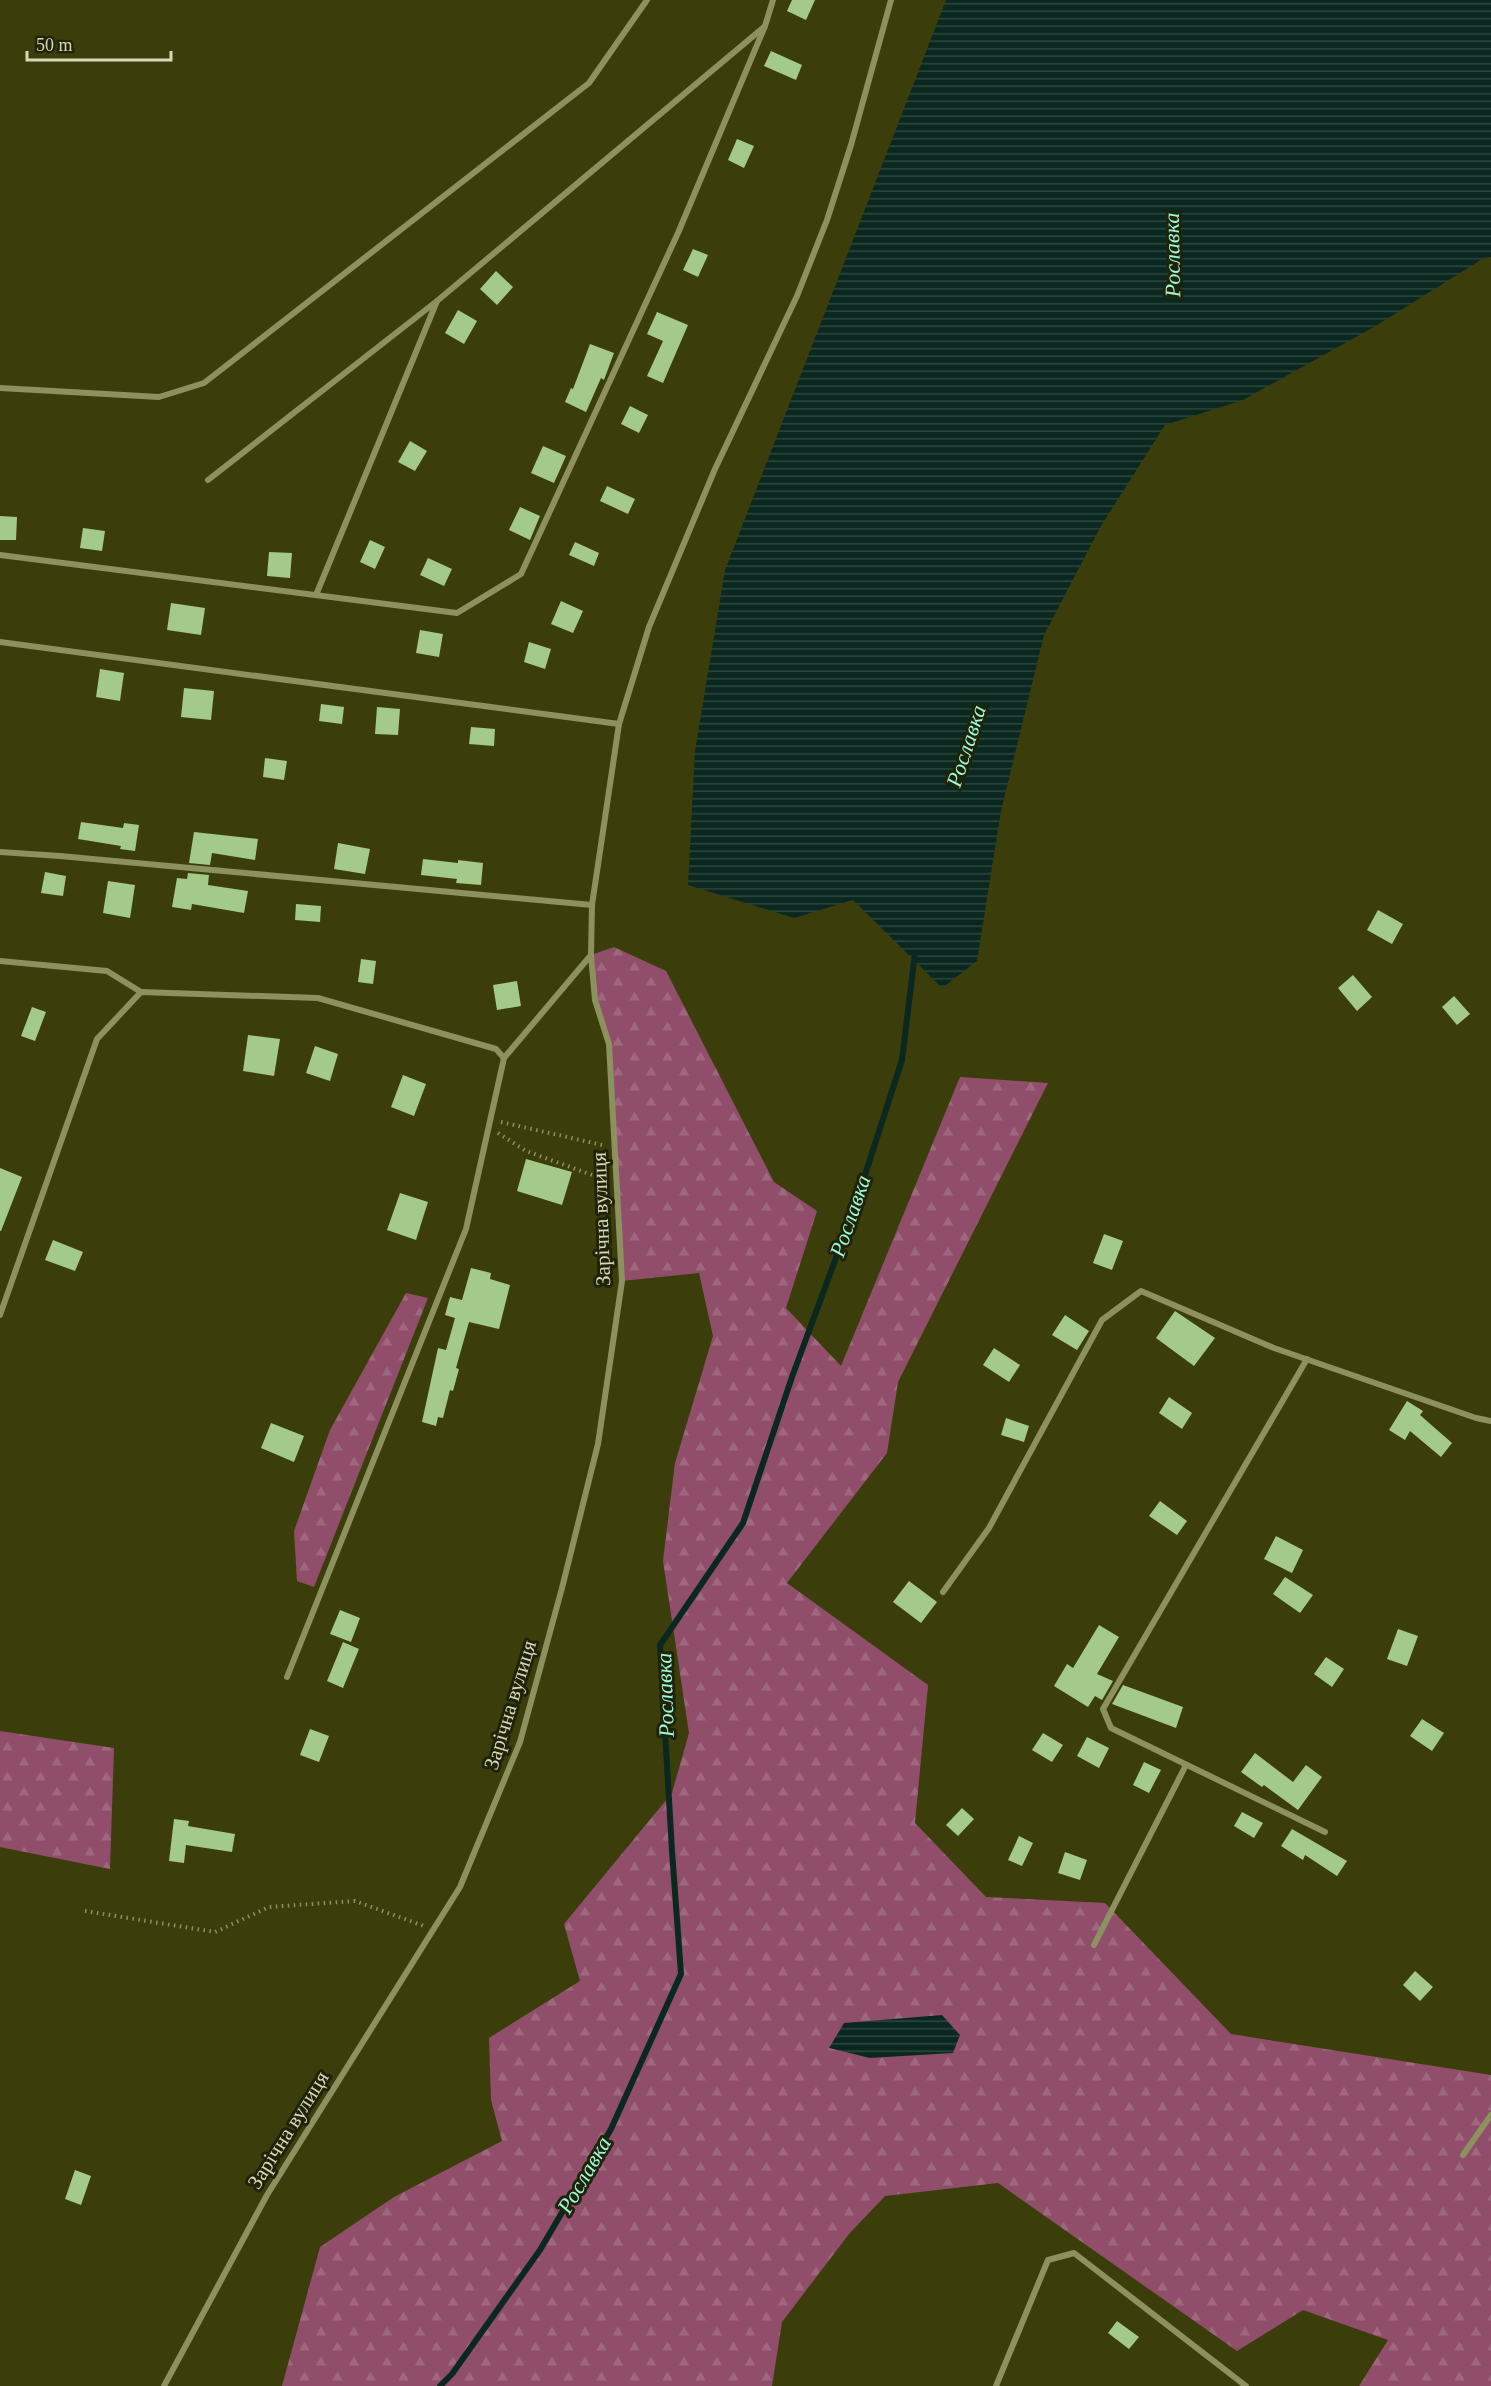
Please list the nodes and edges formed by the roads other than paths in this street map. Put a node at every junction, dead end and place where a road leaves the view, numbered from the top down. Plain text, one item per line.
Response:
1 (647, 0) edge
2 (773, 0) edge
3 (891, 0) edge
4 (765, 26) junction
5 (437, 301) junction
6 (0, 388) edge
7 (208, 480) dead end
8 (0, 555) edge
9 (316, 595) junction
10 (0, 642) edge
11 (619, 724) junction
12 (0, 852) edge
13 (592, 905) junction
14 (591, 956) junction
15 (0, 961) edge
16 (141, 992) junction
17 (504, 1058) junction
18 (0, 1315) edge
19 (1307, 1359) junction
20 (1491, 1421) edge
21 (944, 1592) dead end
22 (287, 1677) dead end
23 (1186, 1765) junction
24 (1325, 1832) dead end
25 (1094, 1946) dead end
26 (1491, 2115) edge
27 (1463, 2155) dead end
28 (164, 2386) edge
29 (996, 2386) edge
30 (1246, 2386) edge

1 - 6 street
2 - 4 street
3 - 11 street, Зарічна вулиця
4 - 5 street
4 - 9 street
5 - 7 street
5 - 9 street
8 - 9 street
10 - 11 street
11 - 13 street, Зарічна вулиця
12 - 13 street
13 - 14 street, Зарічна вулиця
14 - 17 street
14 - 28 street, Зарічна вулиця
15 - 16 street
16 - 17 street
16 - 18 street
17 - 22 street
19 - 20 street
19 - 21 street
19 - 23 street
23 - 24 street
23 - 25 street
26 - 27 street
29 - 30 street

